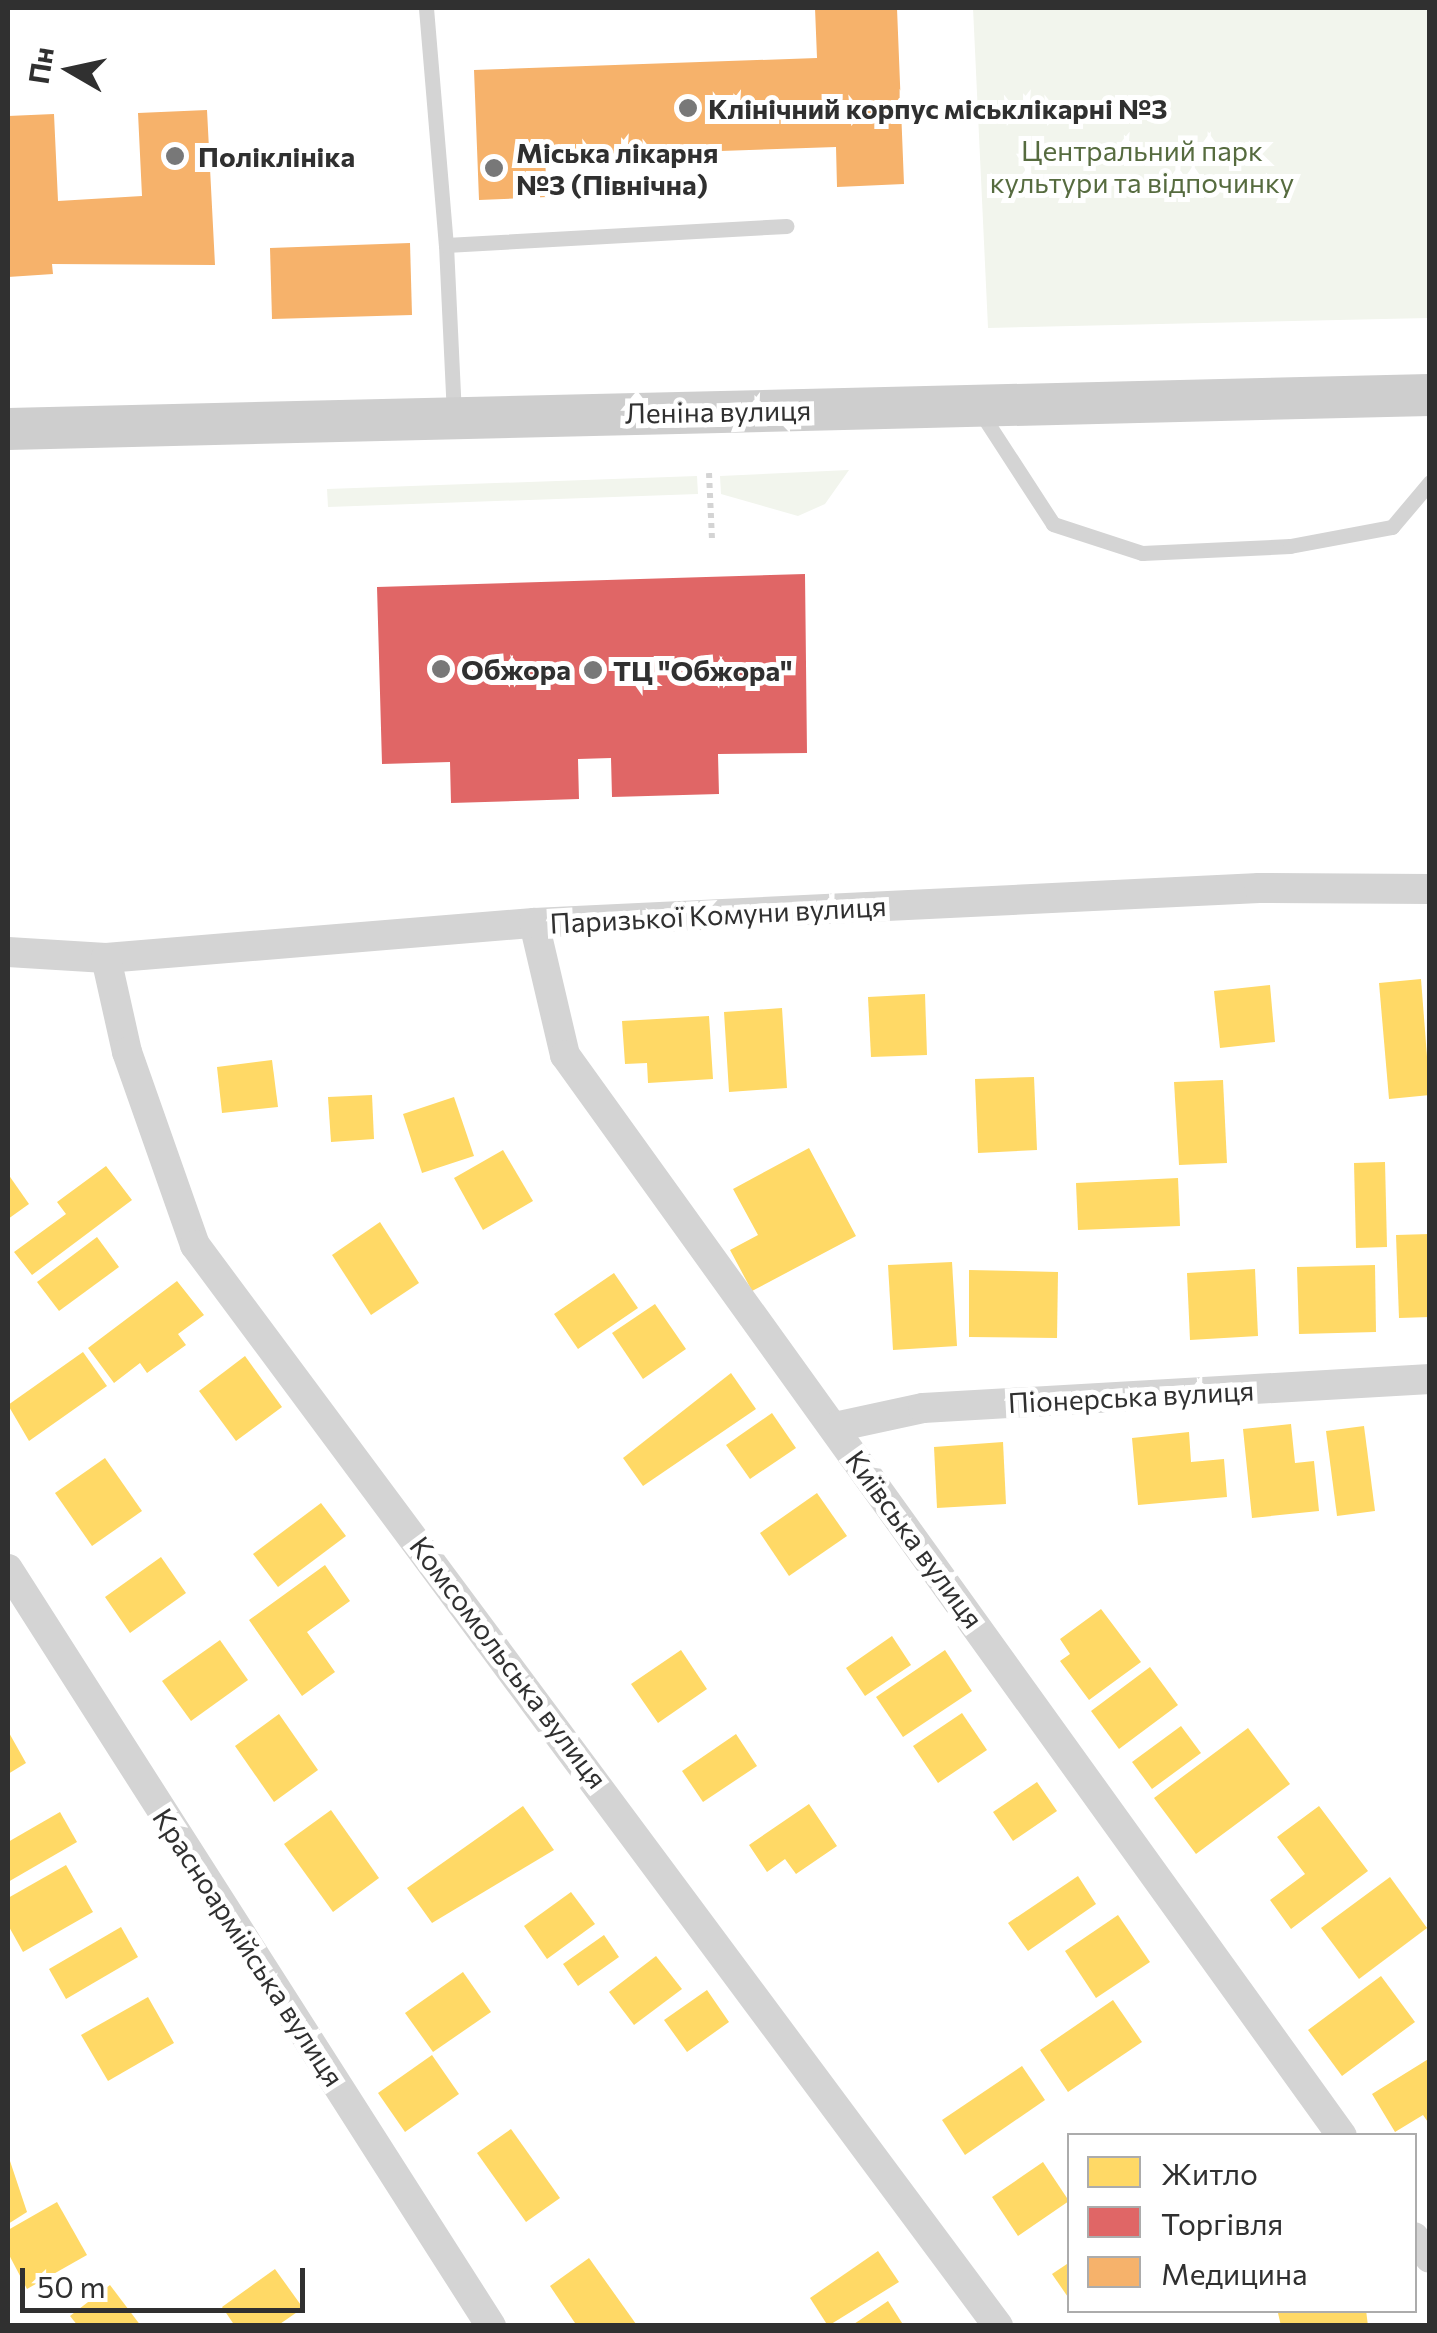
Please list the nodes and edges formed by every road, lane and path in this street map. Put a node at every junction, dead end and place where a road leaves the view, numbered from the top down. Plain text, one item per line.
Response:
1 (426, 8) edge
2 (786, 226) dead end
3 (446, 245) junction
4 (1430, 394) edge
5 (976, 406) junction
6 (454, 416) junction
7 (8, 429) edge
8 (709, 472) dead end
9 (1430, 482) edge
10 (712, 540) dead end
11 (1430, 890) edge
12 (534, 922) junction
13 (8, 952) edge
14 (106, 958) junction
15 (1430, 1379) edge
16 (835, 1428) junction
17 (8, 1569) edge
18 (1340, 2133) edge
19 (491, 2326) edge
20 (998, 2326) edge

1 - 3 lane
2 - 3 lane
3 - 6 lane
4 - 5 main road, Леніна вулиця
5 - 6 main road, Леніна вулиця
5 - 9 lane
6 - 7 main road, Леніна вулиця
8 - 10 path
11 - 12 street, Паризької Комуни вулиця
12 - 14 street, Паризької Комуни вулиця
12 - 16 street, Київська вулиця
13 - 14 street, Паризької Комуни вулиця
14 - 20 street, Комсомольська вулиця
15 - 16 street, Піонерська вулиця
16 - 18 street, Київська вулиця
17 - 19 street, Красноармійська вулиця

